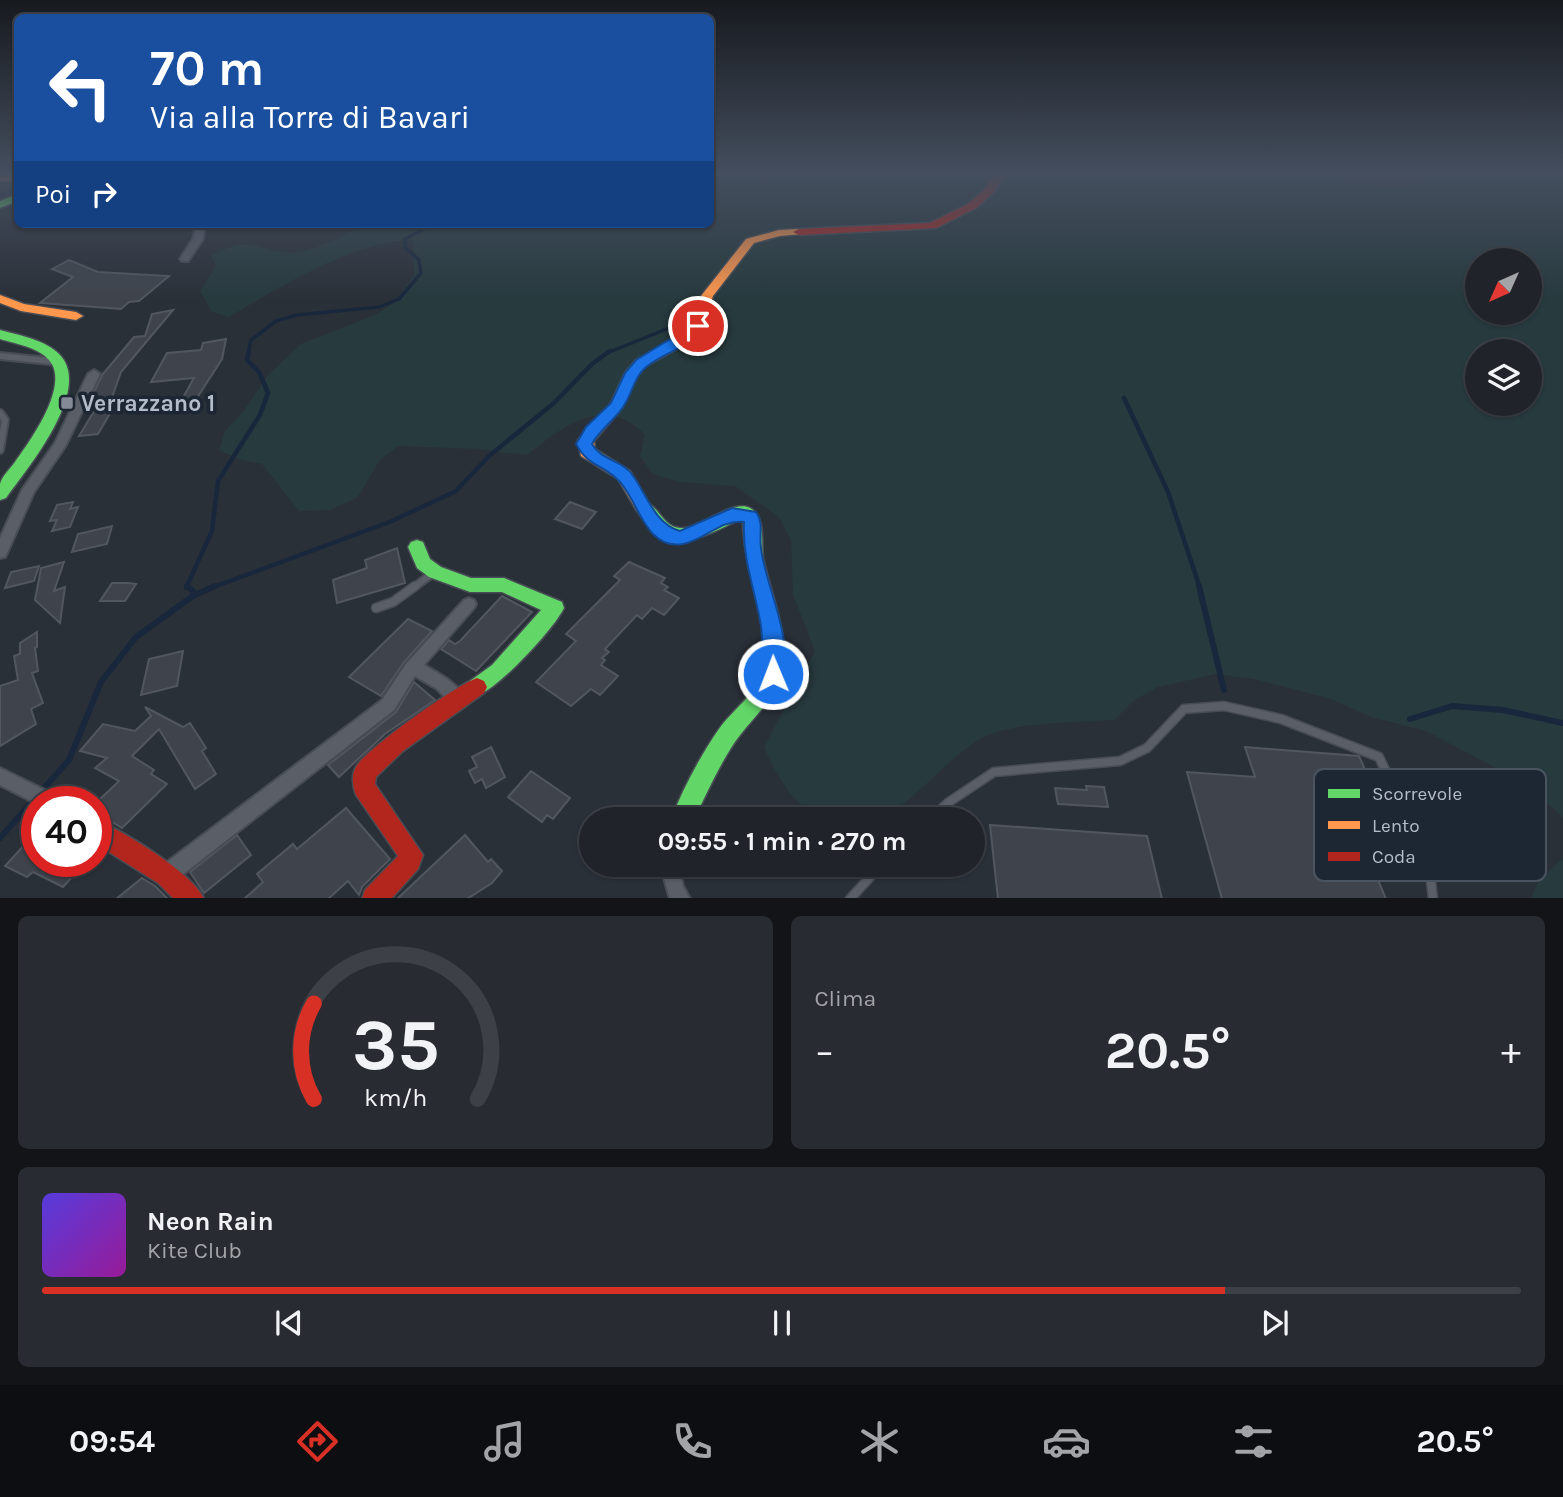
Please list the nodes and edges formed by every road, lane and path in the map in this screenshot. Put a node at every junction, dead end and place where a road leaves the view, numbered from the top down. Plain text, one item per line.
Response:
1 (954, 216) edge
2 (200, 228) edge
3 (185, 259) dead end
4 (0, 299) edge
5 (76, 316) dead end
6 (0, 334) edge
7 (0, 356) edge
8 (59, 362) junction
9 (94, 374) dead end
10 (0, 413) edge
11 (0, 450) edge
12 (0, 494) edge
13 (417, 547) dead end
14 (0, 553) edge
15 (435, 572) junction
16 (469, 604) dead end
17 (376, 608) dead end
18 (413, 667) junction
19 (459, 701) junction
20 (1386, 769) edge
21 (0, 776) edge
22 (21, 787) edge
23 (689, 807) edge
24 (943, 807) edge
25 (112, 841) edge
26 (166, 875) junction
27 (672, 877) edge
28 (868, 877) edge
29 (192, 898) edge
30 (374, 898) edge
31 (681, 898) edge
32 (850, 898) edge

1 - 23 street
2 - 3 street
4 - 5 street
6 - 8 street
7 - 8 street
8 - 12 street
9 - 14 street
10 - 11 lane
13 - 15 street
15 - 17 lane
15 - 19 street
16 - 18 street
18 - 19 street
18 - 26 street
19 - 30 street
20 - 24 lane
21 - 22 street
25 - 26 street
26 - 29 street
27 - 31 street
28 - 32 lane

